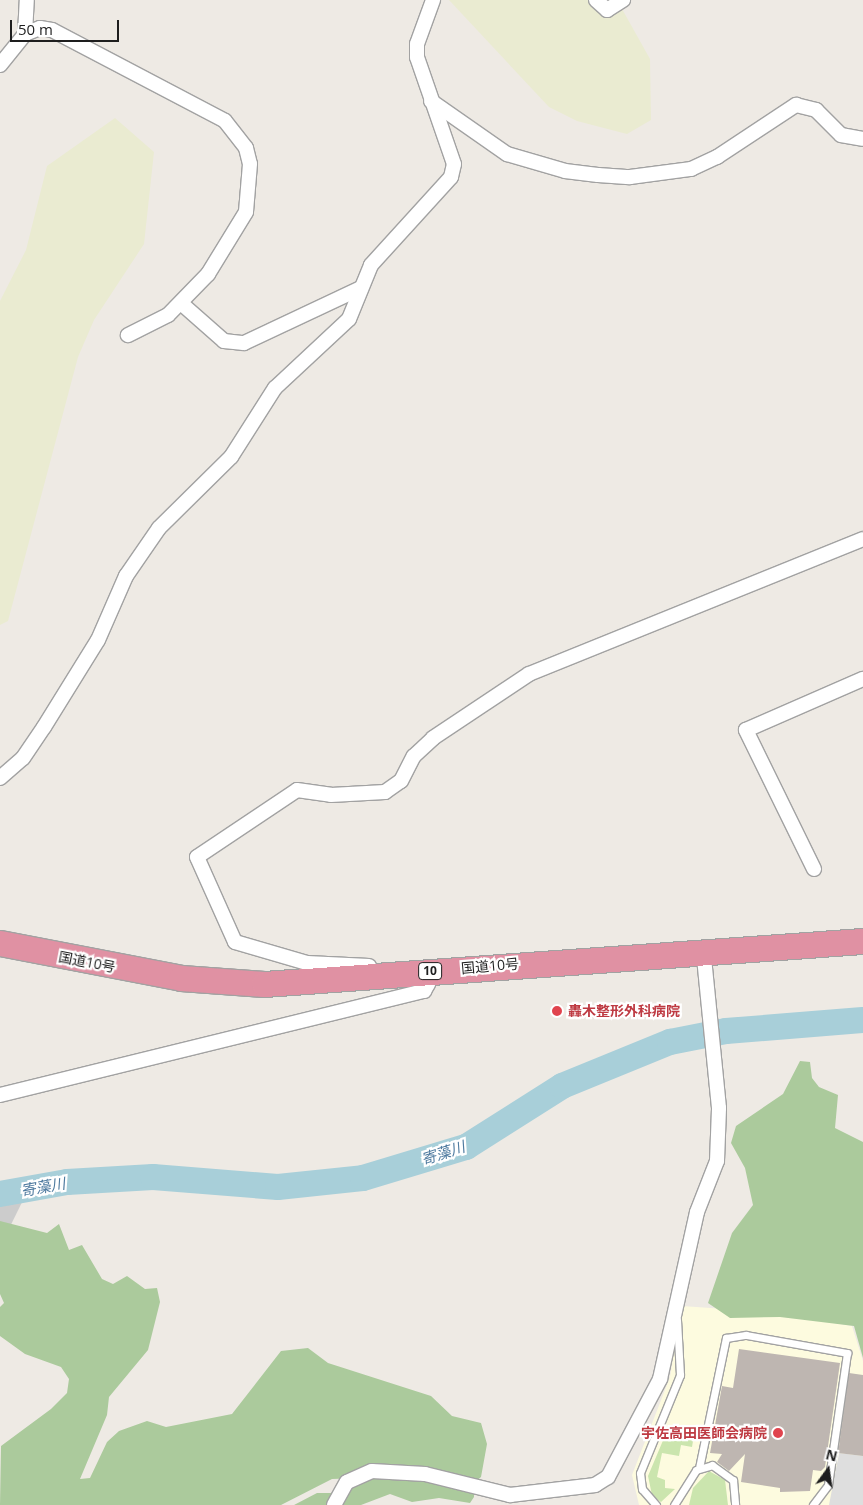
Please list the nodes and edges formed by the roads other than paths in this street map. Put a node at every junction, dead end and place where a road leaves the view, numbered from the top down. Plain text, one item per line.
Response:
1 (28, 0) edge
2 (433, 0) edge
3 (596, 0) edge
4 (623, 0) edge
5 (25, 34) junction
6 (0, 66) edge
7 (430, 101) junction
8 (863, 139) edge
9 (361, 288) junction
10 (182, 304) junction
11 (128, 335) dead end
12 (863, 539) edge
13 (863, 679) edge
14 (0, 778) edge
15 (814, 869) dead end
16 (863, 941) edge
17 (0, 943) edge
18 (703, 949) junction
19 (428, 972) junction
20 (0, 1095) edge
21 (676, 1312) junction
22 (699, 1468) junction
23 (334, 1505) edge
24 (656, 1505) edge
25 (674, 1505) edge
26 (735, 1505) edge
27 (813, 1505) edge

1 - 5 street
2 - 7 street
3 - 4 street
5 - 6 street
5 - 10 street
7 - 8 street
7 - 9 street
9 - 10 street
9 - 14 street
10 - 11 street
12 - 19 street
13 - 15 street
16 - 18 highway, 国道10号 / 10
17 - 19 highway, 国道10号 / 10
18 - 19 highway, 国道10号 / 10
18 - 21 street
19 - 20 street
21 - 23 street
21 - 24 lane
22 - 25 lane
22 - 26 lane
22 - 27 lane

